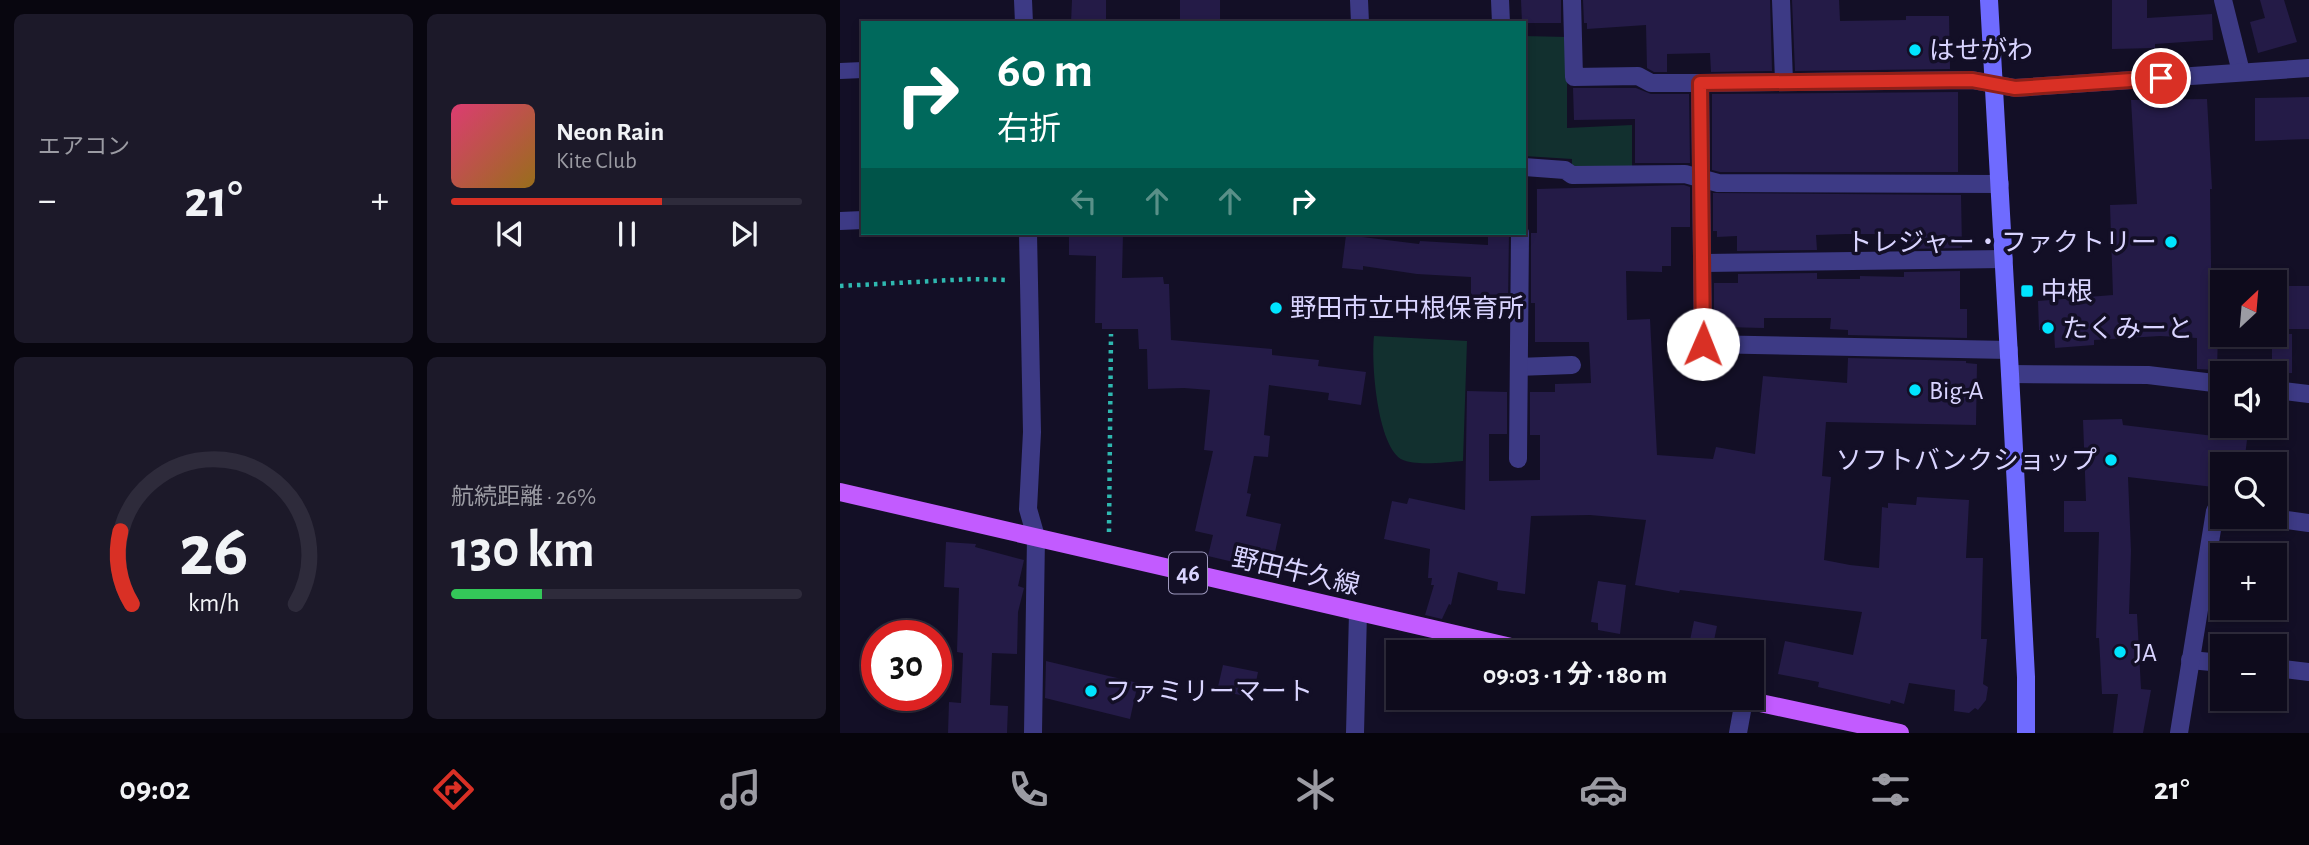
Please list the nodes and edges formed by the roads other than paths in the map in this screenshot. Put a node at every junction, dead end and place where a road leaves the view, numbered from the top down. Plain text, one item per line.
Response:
1 (1023, 0) edge
2 (1359, 0) edge
3 (1500, 0) edge
4 (1572, 0) edge
5 (1781, 0) edge
6 (1989, 0) edge
7 (2223, 0) edge
8 (1024, 21) edge
9 (1360, 21) edge
10 (1501, 21) edge
11 (2309, 68) edge
12 (861, 70) edge
13 (840, 71) edge
14 (2241, 72) junction
15 (1784, 81) junction
16 (1700, 83) junction
17 (1993, 83) junction
18 (1526, 167) edge
19 (1700, 178) junction
20 (2000, 184) junction
21 (840, 220) edge
22 (861, 220) edge
23 (1028, 235) edge
24 (1520, 235) edge
25 (2004, 259) junction
26 (1704, 262) junction
27 (2009, 350) junction
28 (1572, 365) dead end
29 (1519, 367) junction
30 (2010, 374) junction
31 (2210, 383) edge
32 (2287, 391) edge
33 (2309, 394) edge
34 (1518, 459) dead end
35 (840, 492) edge
36 (2287, 520) edge
37 (2309, 523) edge
38 (2212, 529) edge
39 (1036, 537) junction
40 (1358, 612) junction
41 (1480, 640) edge
42 (2190, 660) junction
43 (2210, 662) edge
44 (2287, 669) edge
45 (2309, 672) edge
46 (1764, 704) edge
47 (1739, 710) edge
48 (1033, 733) edge
49 (1355, 733) edge
50 (1738, 733) edge
51 (1900, 733) edge
52 (2026, 733) edge
53 (2179, 733) edge

1 - 8 street
2 - 9 street
3 - 10 street
4 - 16 street
5 - 15 street
6 - 17 street
7 - 14 street
11 - 14 street
12 - 13 lane
14 - 17 street
15 - 16 street
15 - 17 street
16 - 19 street
17 - 20 street
18 - 19 street
19 - 20 street
19 - 26 street
20 - 25 street
21 - 22 street
23 - 39 street
24 - 29 street
25 - 26 street
25 - 27 street
26 - 27 street
27 - 30 street
28 - 29 street
29 - 34 street
30 - 31 street
30 - 52 street
32 - 33 street
35 - 39 main road, 野田牛久線 / 46
36 - 37 street
38 - 42 street
39 - 40 main road, 野田牛久線 / 46
39 - 48 street
40 - 41 main road, 野田牛久線 / 46
40 - 49 street
42 - 43 street
42 - 53 street
44 - 45 street
46 - 51 main road
47 - 50 street

